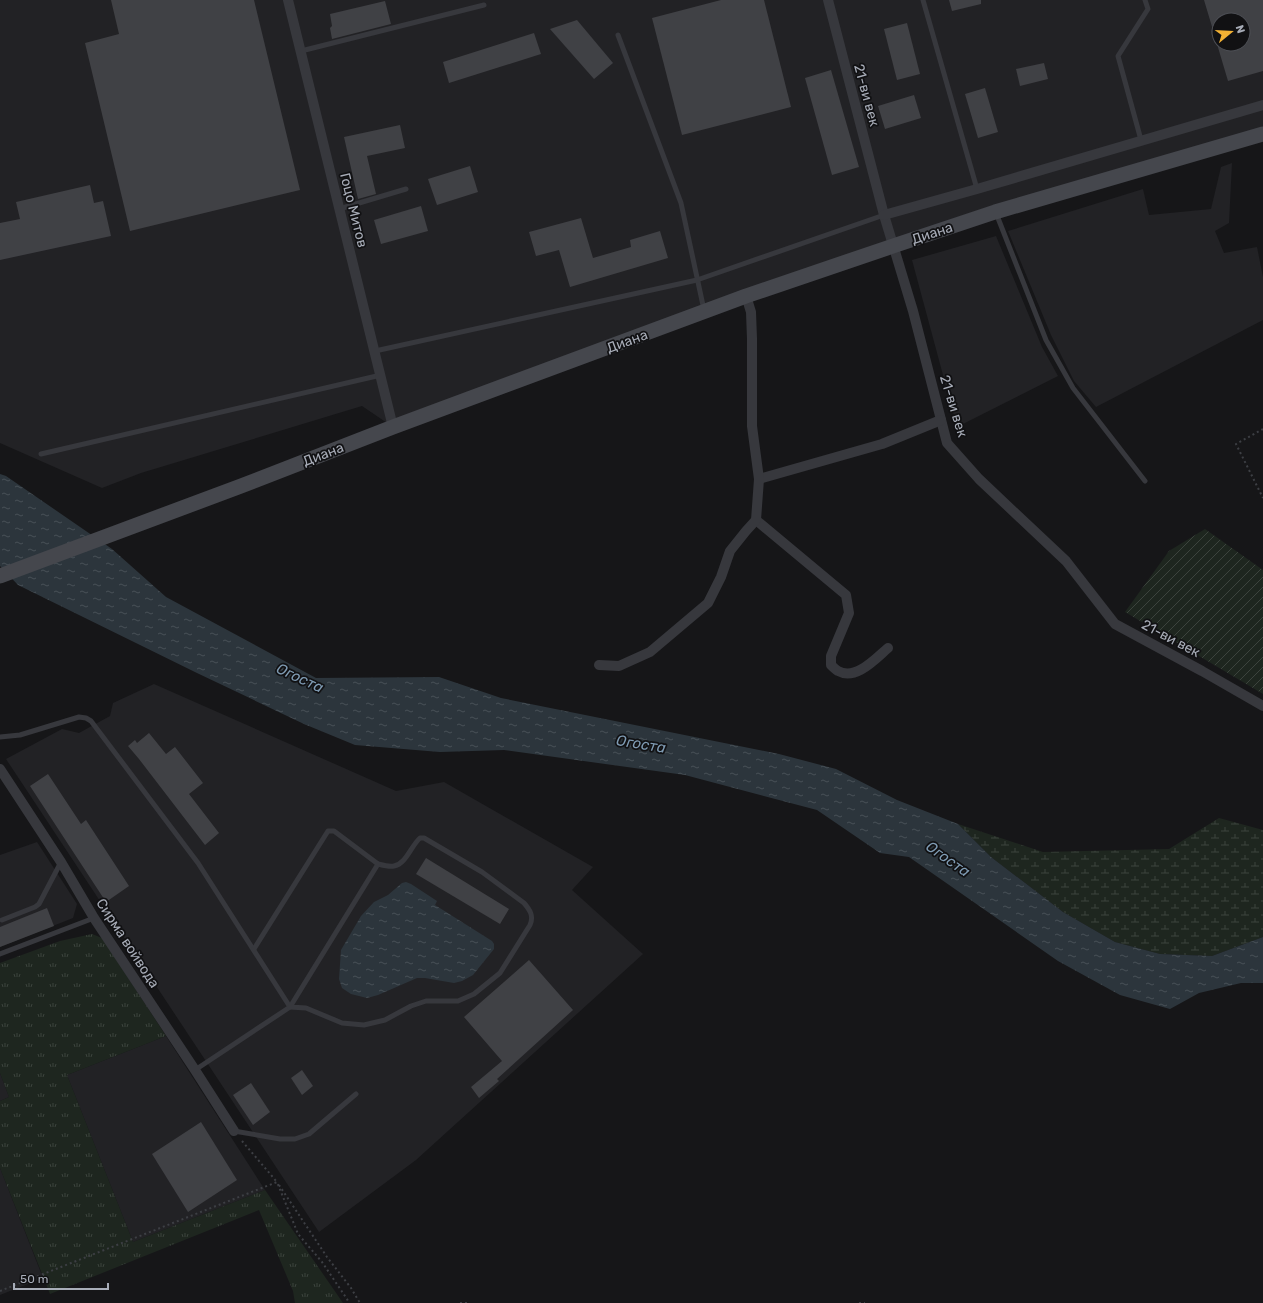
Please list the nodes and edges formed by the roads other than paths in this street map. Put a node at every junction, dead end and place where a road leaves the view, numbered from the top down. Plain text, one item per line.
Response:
1 (288, 0) edge
2 (828, 0) edge
3 (923, 0) edge
4 (1145, 0) edge
5 (484, 6) dead end
6 (618, 35) dead end
7 (301, 51) junction
8 (1263, 105) edge
9 (1263, 134) edge
10 (1141, 140) junction
11 (406, 189) dead end
12 (977, 189) junction
13 (340, 209) junction
14 (995, 212) junction
15 (884, 215) junction
16 (893, 246) junction
17 (697, 280) junction
18 (746, 296) junction
19 (704, 312) junction
20 (374, 351) junction
21 (380, 376) junction
22 (941, 420) junction
23 (393, 427) junction
24 (41, 454) dead end
25 (759, 479) junction
26 (1144, 481) dead end
27 (756, 520) junction
28 (0, 576) edge
29 (888, 648) dead end
30 (599, 666) dead end
31 (1263, 706) edge
32 (0, 737) edge
33 (0, 769) edge
34 (61, 862) junction
35 (378, 864) junction
36 (94, 918) junction
37 (2, 920) dead end
38 (254, 949) junction
39 (0, 954) edge
40 (290, 1007) junction
41 (195, 1070) junction
42 (356, 1094) dead end
43 (234, 1131) joint

1 - 7 street, Гоцо Митов
2 - 15 street, 21-ви век
3 - 12 lane
4 - 10 lane
5 - 7 lane
6 - 17 lane
7 - 13 street, Гоцо Митов
8 - 10 street, Диана
9 - 14 main road, Диана
10 - 12 street, Диана
11 - 13 lane
12 - 15 street, Диана
13 - 20 street, Гоцо Митов
14 - 16 main road, Диана
14 - 26 lane
15 - 16 street, 21-ви век
15 - 17 lane
16 - 18 main road, Диана
16 - 22 street, 21-ви век
17 - 19 lane
17 - 20 lane
18 - 19 main road, Диана
18 - 25 street
19 - 23 main road, Диана
20 - 21 street, Гоцо Митов
21 - 23 street, Гоцо Митов
21 - 24 lane
22 - 25 street
22 - 31 street, 21-ви век
23 - 28 main road, Диана
25 - 27 street
27 - 29 street
27 - 30 street
32 - 38 lane
33 - 34 street, Сирма войвода
34 - 36 street, Сирма войвода
34 - 37 lane
35 - 38 lane
35 - 40 lane
35 - 40 lane
36 - 39 lane
36 - 41 street, Сирма войвода
38 - 40 lane
40 - 41 lane
41 - 43 street, Сирма войвода
42 - 43 lane

